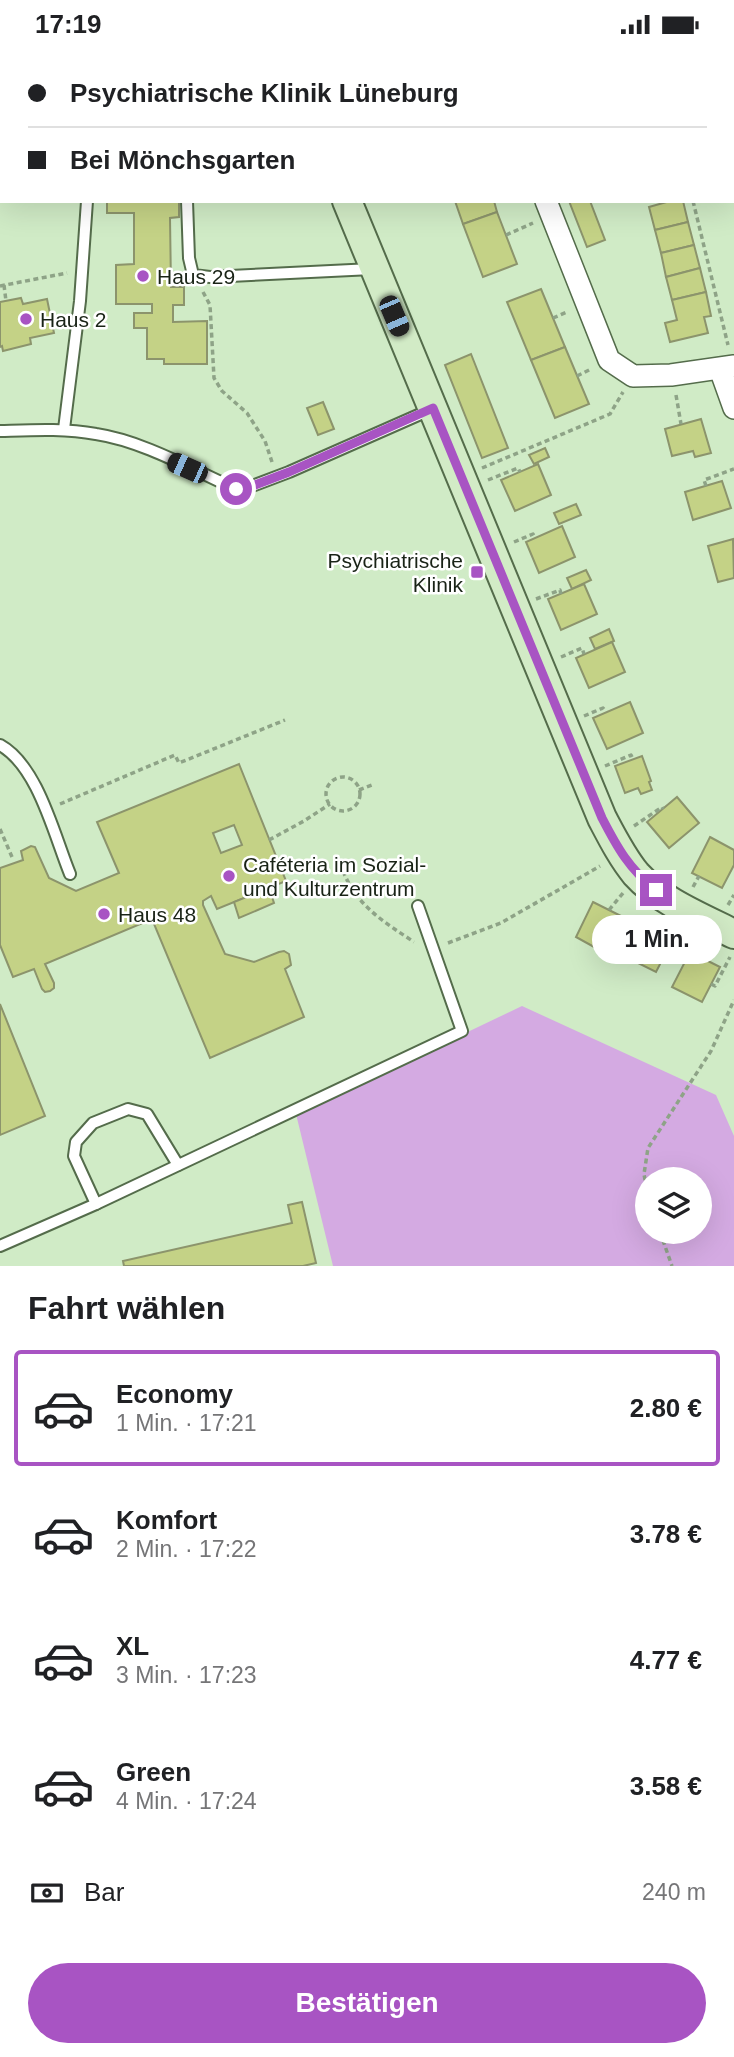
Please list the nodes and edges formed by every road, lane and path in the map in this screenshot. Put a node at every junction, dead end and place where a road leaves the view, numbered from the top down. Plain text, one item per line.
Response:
1 (87, 203) edge
2 (187, 203) edge
3 (348, 203) edge
4 (693, 203) edge
5 (694, 207) junction
6 (549, 208) edge
7 (685, 209) dead end
8 (699, 230) junction
9 (691, 231) dead end
10 (506, 235) dead end
11 (706, 255) junction
12 (697, 257) dead end
13 (83, 269) junction
14 (375, 269) junction
15 (193, 275) junction
16 (712, 279) junction
17 (703, 281) dead end
18 (2, 285) edge
19 (6, 301) dead end
20 (718, 301) junction
21 (708, 303) dead end
22 (729, 367) edge
23 (671, 375) junction
24 (633, 376) junction
25 (433, 408) junction
26 (734, 408) edge
27 (681, 424) dead end
28 (64, 429) junction
29 (0, 431) edge
30 (734, 468) edge
31 (520, 472) dead end
32 (271, 479) junction
33 (464, 483) junction
34 (706, 485) dead end
35 (285, 720) dead end
36 (0, 745) edge
37 (633, 759) dead end
38 (584, 774) junction
39 (372, 785) dead end
40 (359, 790) junction
41 (330, 804) junction
42 (663, 809) dead end
43 (45, 810) junction
44 (0, 829) edge
45 (269, 840) dead end
46 (617, 847) junction
47 (12, 857) dead end
48 (343, 871) dead end
49 (69, 874) dead end
50 (418, 906) dead end
51 (734, 934) edge
52 (434, 948) junction
53 (734, 950) edge
54 (711, 984) dead end
55 (734, 1000) edge
56 (178, 1165) junction
57 (645, 1167) edge
58 (96, 1205) junction
59 (664, 1244) edge
60 (0, 1245) edge
61 (672, 1266) edge

1 - 13 lane
2 - 15 lane
3 - 14 street
4 - 5 path
5 - 7 path
5 - 8 path
6 - 10 path
6 - 24 street
8 - 9 path
8 - 11 path
11 - 12 path
11 - 16 path
13 - 18 path
13 - 28 lane
14 - 15 lane
14 - 25 street
15 - 32 path
16 - 17 path
16 - 20 path
18 - 19 path
20 - 21 path
20 - 22 path
22 - 23 street
22 - 26 street
23 - 24 street
23 - 27 path
24 - 33 path
25 - 32 lane
25 - 33 street
28 - 29 lane
28 - 32 lane
30 - 34 path
31 - 33 path
33 - 38 street
35 - 43 path
36 - 43 lane
37 - 38 path
38 - 46 street
39 - 40 path
40 - 41 path
40 - 41 path
41 - 45 path
42 - 46 path
43 - 49 lane
44 - 47 path
46 - 51 street
46 - 52 path
48 - 52 path
50 - 52 lane
52 - 56 lane
53 - 54 path
55 - 57 path
56 - 58 lane
56 - 58 lane
58 - 60 lane
59 - 61 path

